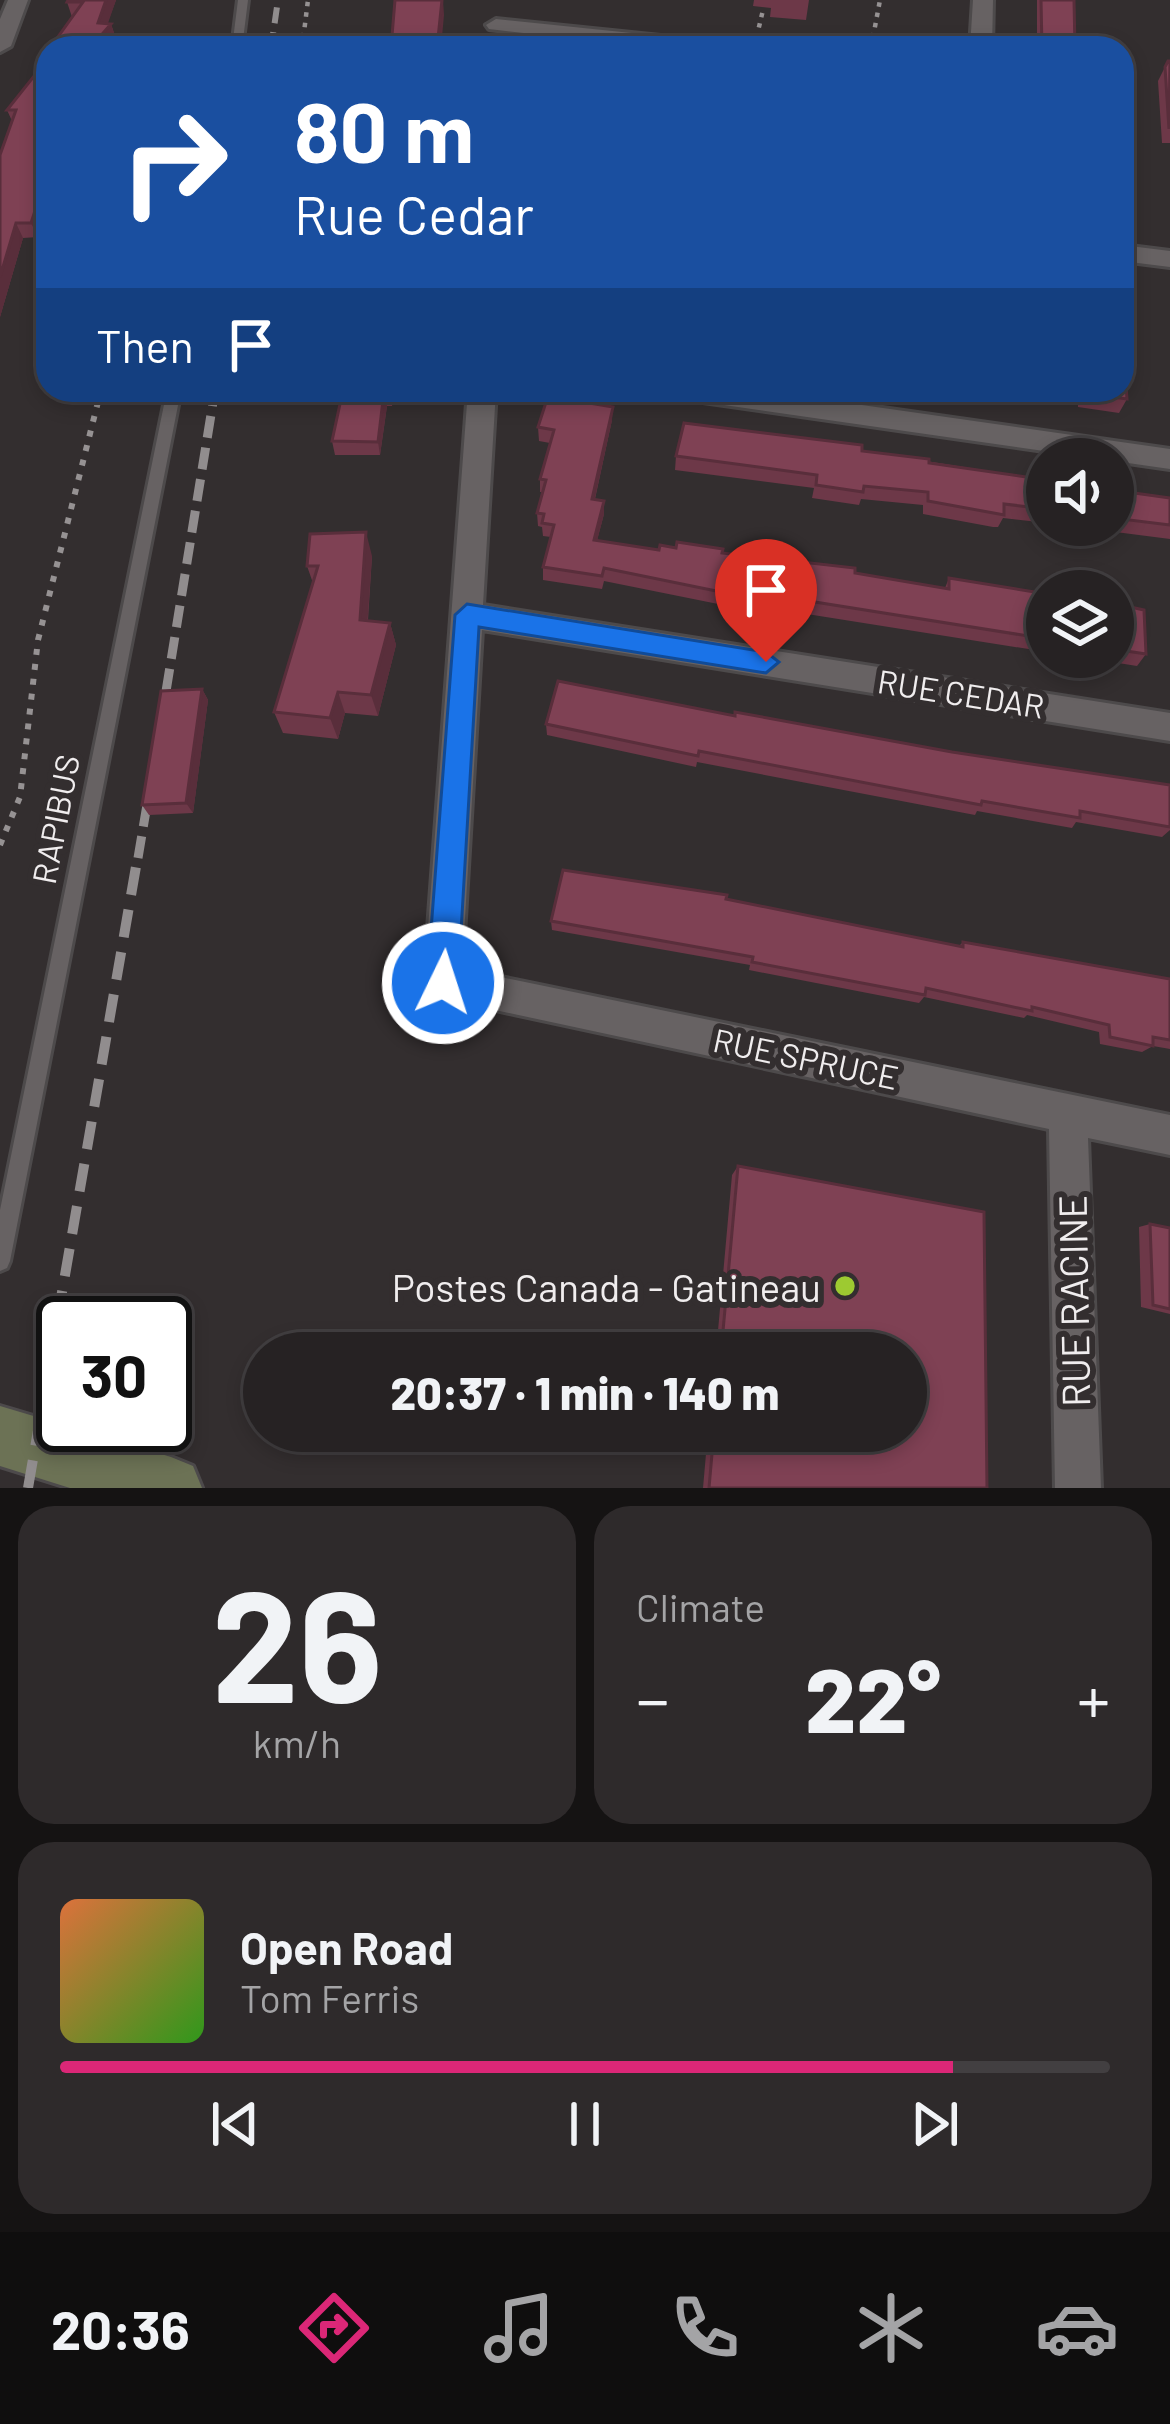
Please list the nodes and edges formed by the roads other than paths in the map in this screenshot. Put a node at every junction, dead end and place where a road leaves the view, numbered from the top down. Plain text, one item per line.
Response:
1 (243, 0) edge
2 (497, 0) edge
3 (983, 0) edge
4 (10, 11) edge
5 (238, 36) edge
6 (496, 36) edge
7 (982, 36) edge
8 (0, 46) edge
9 (1134, 254) edge
10 (1170, 259) edge
11 (172, 402) edge
12 (481, 402) edge
13 (773, 402) edge
14 (1170, 459) edge
15 (467, 615) junction
16 (1170, 727) edge
17 (1068, 1113) junction
18 (1170, 1135) edge
19 (0, 1261) edge
20 (0, 1436) edge
21 (171, 1488) edge
22 (1078, 1488) edge

1 - 5 lane
2 - 6 street
3 - 7 street
4 - 8 street
9 - 10 street
11 - 19 lane, RAPIBUS
12 - 15 street
13 - 14 street
15 - 16 street, RUE CEDAR
15 - 17 street, RUE SPRUCE
17 - 18 street, RUE SPRUCE
17 - 22 street, RUE RACINE
20 - 21 street

